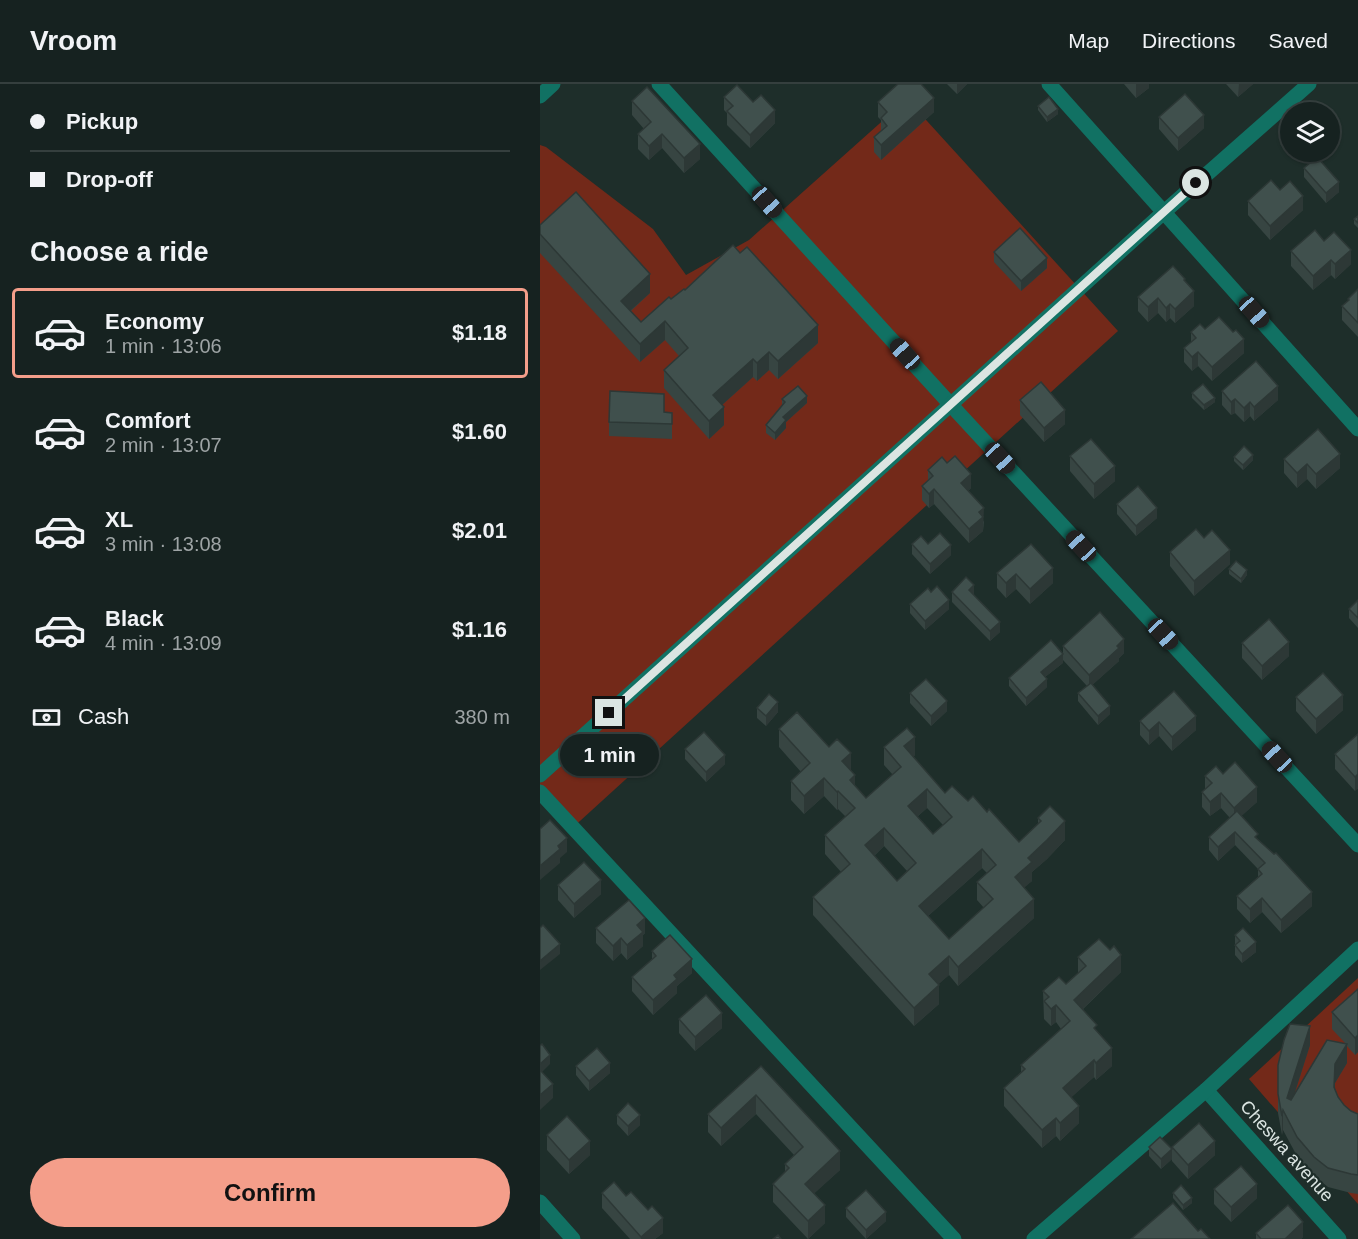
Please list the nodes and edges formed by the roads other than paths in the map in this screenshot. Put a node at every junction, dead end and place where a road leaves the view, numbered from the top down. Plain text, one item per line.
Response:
1 (553, 84) edge
2 (659, 84) edge
3 (1049, 84) edge
4 (1309, 84) edge
5 (540, 96) edge
6 (1164, 212) junction
7 (951, 405) junction
8 (1358, 429) edge
9 (540, 775) edge
10 (540, 792) edge
11 (1358, 845) edge
12 (1358, 949) edge
13 (1206, 1090) junction
14 (540, 1202) edge
15 (573, 1239) edge
16 (954, 1239) edge
17 (1034, 1239) edge
18 (1340, 1239) edge

1 - 5 street
2 - 7 street
3 - 6 street
4 - 6 street
6 - 7 street
6 - 8 street
7 - 9 street
7 - 11 street
10 - 16 street
12 - 13 street
13 - 17 street
13 - 18 street, Cheswa avenue
14 - 15 street

